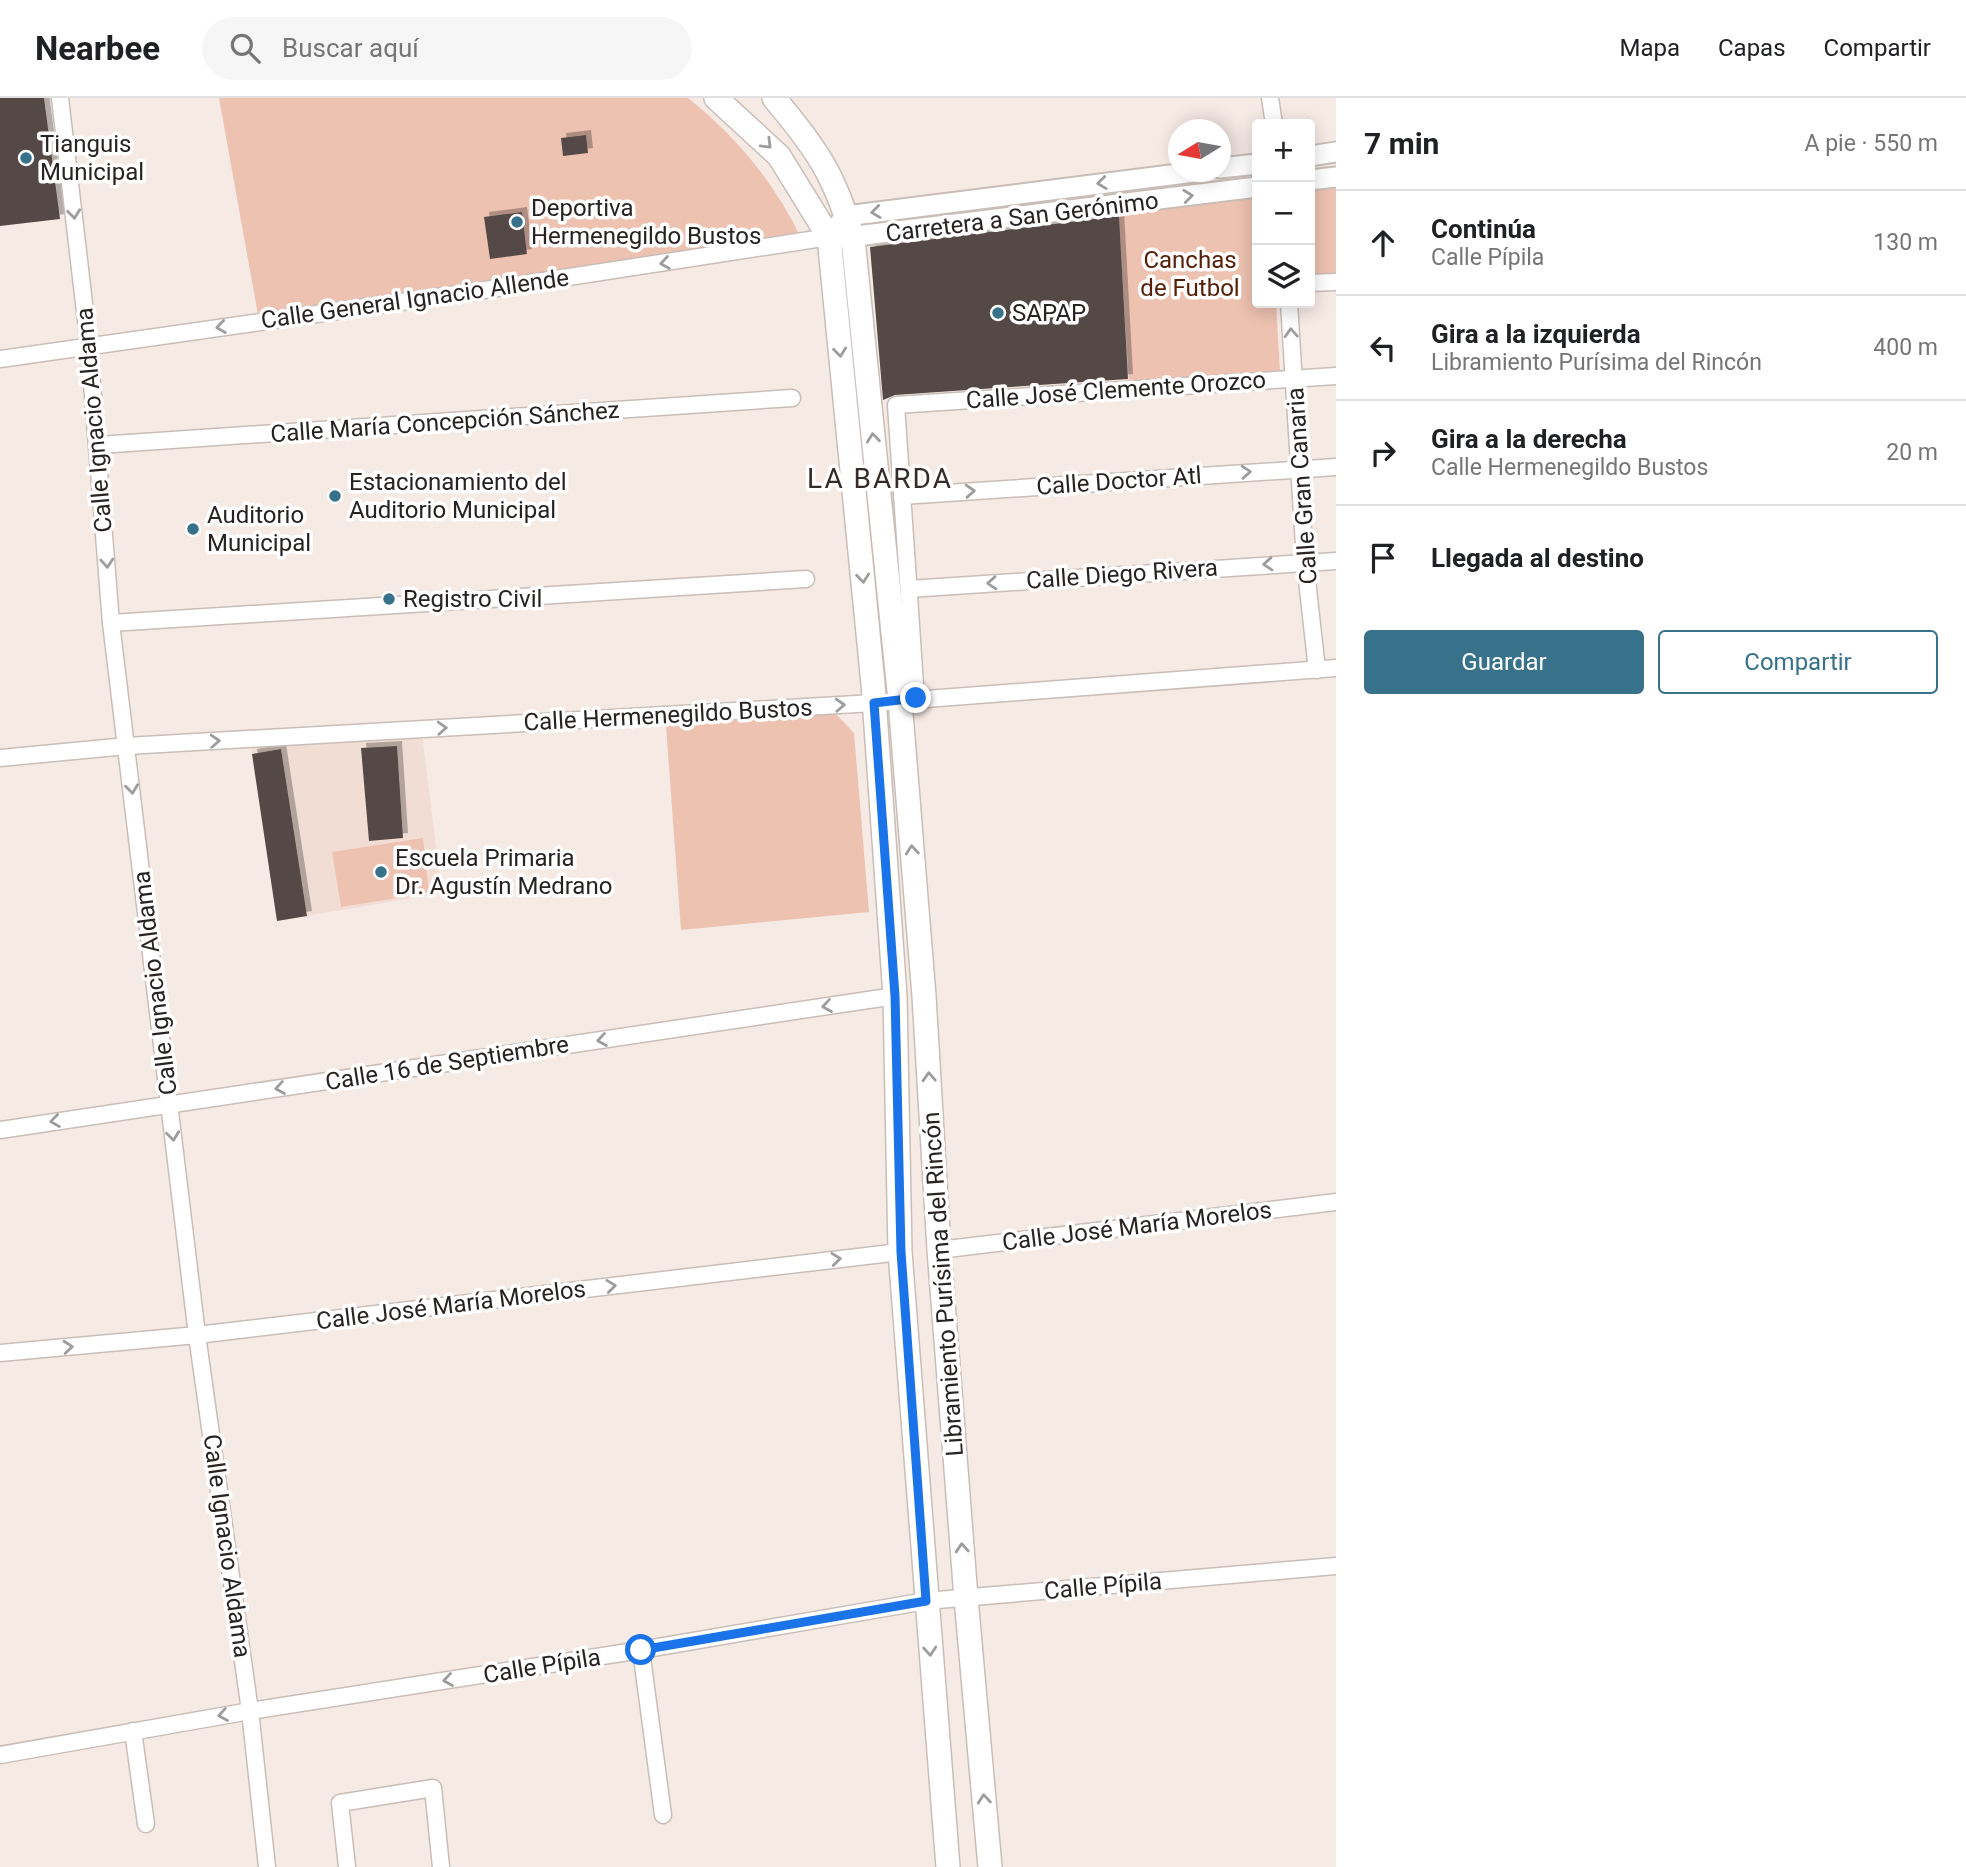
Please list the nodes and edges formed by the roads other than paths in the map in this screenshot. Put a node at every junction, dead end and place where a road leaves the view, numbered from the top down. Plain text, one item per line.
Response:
1 (60, 98) edge
2 (716, 98) edge
3 (775, 98) edge
4 (1270, 98) edge
5 (1273, 119) edge
6 (1336, 152) edge
7 (1315, 155) edge
8 (1252, 165) edge
9 (1231, 167) edge
10 (1168, 175) edge
11 (1336, 177) edge
12 (1315, 179) edge
13 (1252, 188) edge
14 (846, 215) junction
15 (829, 237) junction
16 (853, 239) junction
17 (1336, 282) edge
18 (1315, 283) edge
19 (1289, 308) edge
20 (89, 346) junction
21 (0, 359) edge
22 (1336, 376) edge
23 (1294, 378) junction
24 (792, 398) dead end
25 (99, 445) junction
26 (1336, 467) edge
27 (1298, 469) junction
28 (902, 496) junction
29 (1336, 561) edge
30 (1305, 562) junction
31 (806, 579) dead end
32 (909, 589) junction
33 (111, 623) junction
34 (1336, 668) edge
35 (1317, 670) junction
36 (908, 700) junction
37 (874, 703) junction
38 (127, 746) junction
39 (0, 758) edge
40 (895, 996) junction
41 (169, 1105) junction
42 (0, 1130) edge
43 (1336, 1202) edge
44 (939, 1250) junction
45 (901, 1252) junction
46 (197, 1335) junction
47 (0, 1353) edge
48 (1336, 1566) edge
49 (965, 1598) junction
50 (926, 1601) junction
51 (641, 1650) junction
52 (250, 1710) junction
53 (132, 1731) junction
54 (0, 1755) edge
55 (663, 1815) dead end
56 (146, 1824) dead end
57 (267, 1867) edge
58 (347, 1867) edge
59 (442, 1867) edge
60 (948, 1867) edge
61 (990, 1867) edge

1 -> 20 street, Calle Ignacio Aldama
2 -> 15 main road
3 - 14 main road, Libramiento Purísima del Rincón
4 - 5 street
6 - 7 street
8 - 9 street
10 -> 14 street
11 - 12 street
16 -> 13 street, Carretera a San Gerónimo
14 - 15 street
14 - 16 main road, Libramiento Purísima del Rincón
15 - 16 street, Carretera a San Gerónimo
15 -> 20 street, Calle General Ignacio Allende
15 -> 37 main road, Libramiento Purísima del Rincón
36 -> 16 main road, Libramiento Purísima del Rincón
17 - 18 street
23 -> 19 street, Calle Gran Canaria
20 - 21 street, Calle General Ignacio Allende
20 - 25 street, Calle Ignacio Aldama
22 - 23 street, Calle José Clemente Orozco
23 - 27 street, Calle Gran Canaria
23 - 28 street, Calle José Clemente Orozco
24 - 25 street, Calle María Concepción Sánchez
25 -> 33 street, Calle Ignacio Aldama
26 - 27 street, Calle Doctor Atl
28 -> 27 street, Calle Doctor Atl
27 - 30 street, Calle Gran Canaria
28 - 32 street
29 - 30 street, Calle Diego Rivera
30 -> 32 street, Calle Diego Rivera
30 - 35 street, Calle Gran Canaria
31 - 33 street
32 - 36 street
33 - 38 street, Calle Ignacio Aldama
34 - 35 street, Calle Hermenegildo Bustos
35 - 36 street, Calle Hermenegildo Bustos
36 - 37 street, Calle Hermenegildo Bustos
44 -> 36 main road, Libramiento Purísima del Rincón
38 -> 37 street, Calle Hermenegildo Bustos
37 - 40 main road, Libramiento Purísima del Rincón
38 - 39 street, Calle Hermenegildo Bustos
38 -> 41 street, Calle Ignacio Aldama
40 -> 41 street, Calle 16 de Septiembre
40 - 45 main road, Libramiento Purísima del Rincón
41 -> 42 street, Calle 16 de Septiembre
41 -> 46 street, Calle Ignacio Aldama
43 - 44 street, Calle José María Morelos
49 -> 44 main road, Libramiento Purísima del Rincón
46 -> 45 street, Calle José María Morelos
45 - 50 main road, Libramiento Purísima del Rincón
47 -> 46 street, Calle José María Morelos
46 - 52 street, Calle Ignacio Aldama
48 - 49 street, Calle Pípila
49 - 50 street, Calle Pípila
61 -> 49 main road, Libramiento Purísima del Rincón
50 - 51 street, Calle Pípila
50 -> 60 main road, Libramiento Purísima del Rincón
51 -> 52 street, Calle Pípila
51 - 55 street
52 -> 53 street, Calle Pípila
52 - 57 street, Calle Ignacio Aldama
53 - 54 street, Calle Pípila
53 - 56 street
58 - 59 street

